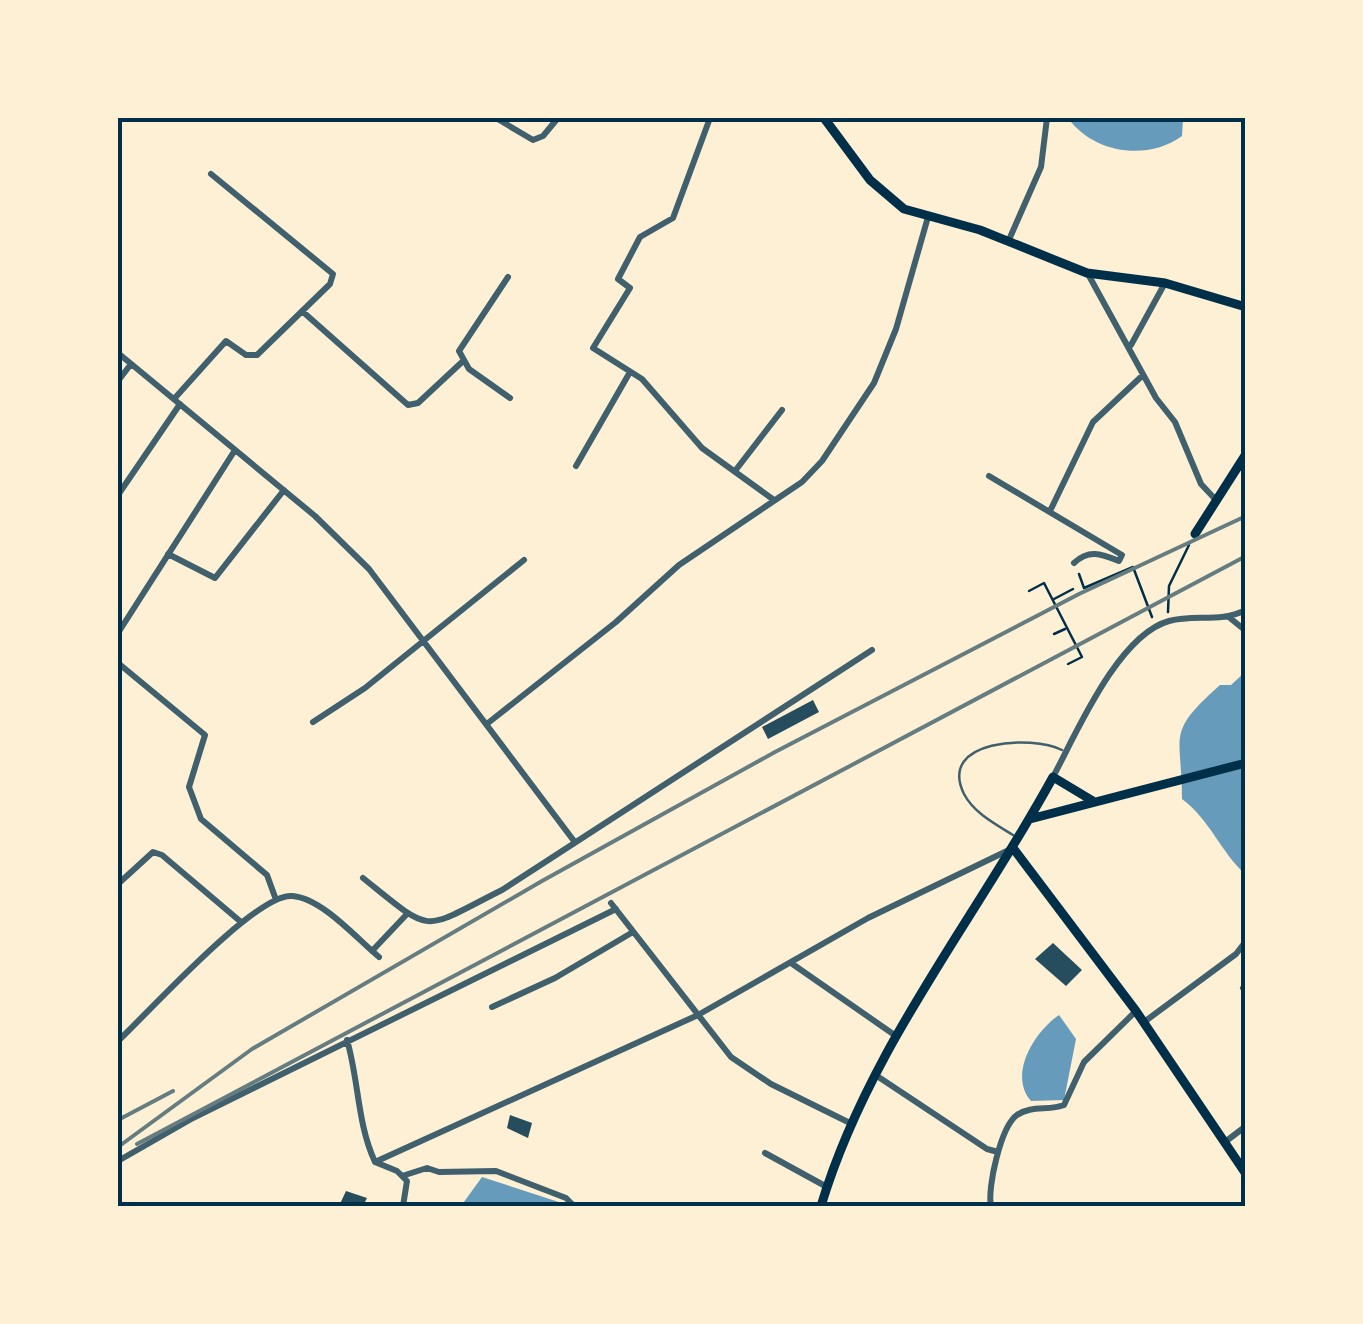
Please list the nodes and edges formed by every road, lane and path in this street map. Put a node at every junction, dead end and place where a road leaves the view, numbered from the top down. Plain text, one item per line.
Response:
1 (496, 118) edge
2 (558, 118) edge
3 (710, 118) edge
4 (825, 118) edge
5 (1047, 118) edge
6 (212, 174) dead end
7 (928, 217) junction
8 (1008, 242) junction
9 (1087, 274) junction
10 (508, 277) dead end
11 (1165, 283) junction
12 (1246, 307) edge
13 (302, 311) junction
14 (1130, 346) junction
15 (118, 353) edge
16 (462, 362) junction
17 (131, 364) junction
18 (630, 372) junction
19 (1143, 375) junction
20 (118, 382) edge
21 (510, 398) dead end
22 (177, 401) junction
23 (782, 410) dead end
24 (235, 450) junction
25 (1246, 454) edge
26 (576, 466) dead end
27 (734, 471) junction
28 (989, 476) dead end
29 (284, 490) junction
30 (118, 495) edge
31 (774, 500) junction
32 (1216, 500) junction
33 (1050, 511) junction
34 (1194, 534) joint
35 (168, 554) junction
36 (524, 560) dead end
37 (1074, 563) joint
38 (1073, 589) dead end
39 (1029, 591) dead end
40 (1052, 600) junction
41 (1246, 610) edge
42 (1230, 618) junction
43 (1168, 621) junction
44 (1154, 624) dead end
45 (1066, 628) junction
46 (1246, 630) edge
47 (118, 632) edge
48 (1054, 634) dead end
49 (422, 639) junction
50 (872, 650) dead end
51 (118, 663) edge
52 (1068, 664) dead end
53 (313, 722) dead end
54 (488, 723) junction
55 (1066, 752) junction
56 (1246, 763) edge
57 (1053, 777) junction
58 (1093, 801) junction
59 (1030, 819) junction
60 (574, 841) junction
61 (1016, 843) junction
62 (362, 878) dead end
63 (118, 884) edge
64 (274, 897) junction
65 (407, 914) junction
66 (241, 922) junction
67 (633, 932) junction
68 (1246, 941) edge
69 (372, 951) junction
70 (379, 958) dead end
71 (790, 962) junction
72 (492, 1007) dead end
73 (1136, 1011) junction
74 (698, 1015) junction
75 (1144, 1022) junction
76 (896, 1036) junction
77 (348, 1040) junction
78 (118, 1041) edge
79 (876, 1076) junction
80 (853, 1124) junction
81 (1246, 1126) edge
82 (1225, 1142) junction
83 (998, 1152) junction
84 (765, 1153) dead end
85 (118, 1161) edge
86 (375, 1162) junction
87 (1246, 1174) edge
88 (402, 1176) junction
89 (826, 1188) junction
90 (403, 1206) edge
91 (574, 1206) edge
92 (821, 1206) edge
93 (991, 1206) edge

1 - 2 street
3 - 18 street
4 - 7 main road
5 - 8 street
6 - 13 street
7 - 8 main road
7 - 31 street
8 - 9 main road
9 - 11 main road
9 - 14 street
10 - 16 street
11 - 12 main road
11 - 14 street
13 - 16 street
13 - 22 street
14 - 19 street
15 - 17 street
16 - 21 street
17 - 20 street
17 - 22 street
18 - 26 street
18 - 27 street
19 - 32 street
19 - 33 street
22 - 24 street
22 - 30 street
23 - 27 street
24 - 29 street
24 - 35 street
25 - 32 main road
27 - 31 street
28 - 33 street
29 - 35 street
29 - 49 street
31 - 54 street
32 - 34 main road
33 - 37 street
34 - 43 path
35 - 47 street
36 - 49 street
37 - 44 path
38 - 40 path
39 - 40 path
40 - 45 path
41 - 42 street
42 - 43 street
42 - 46 street
43 - 55 street
45 - 48 path
45 - 52 path
49 - 53 street
49 - 54 street
50 - 60 street
51 - 64 street
54 - 60 street
55 - 57 street
55 - 61 lane
56 - 58 main road
57 - 58 main road
57 - 59 main road
58 - 59 main road
59 - 61 main road
60 - 65 street
61 - 71 street
61 - 73 main road
61 - 76 main road
62 - 65 street
63 - 66 street
64 - 66 street
64 - 69 street
65 - 69 street
66 - 78 street
67 - 72 street
67 - 74 street
67 - 77 street
68 - 75 street
69 - 70 street
71 - 74 street
71 - 76 street
73 - 75 main road
73 - 83 street
74 - 80 street
74 - 86 street
75 - 82 main road
76 - 79 main road
77 - 85 street
77 - 86 street
79 - 80 main road
79 - 83 street
80 - 89 main road
81 - 82 street
82 - 87 main road
83 - 93 street
84 - 89 street
86 - 88 street
88 - 90 street
88 - 91 street
89 - 92 main road

